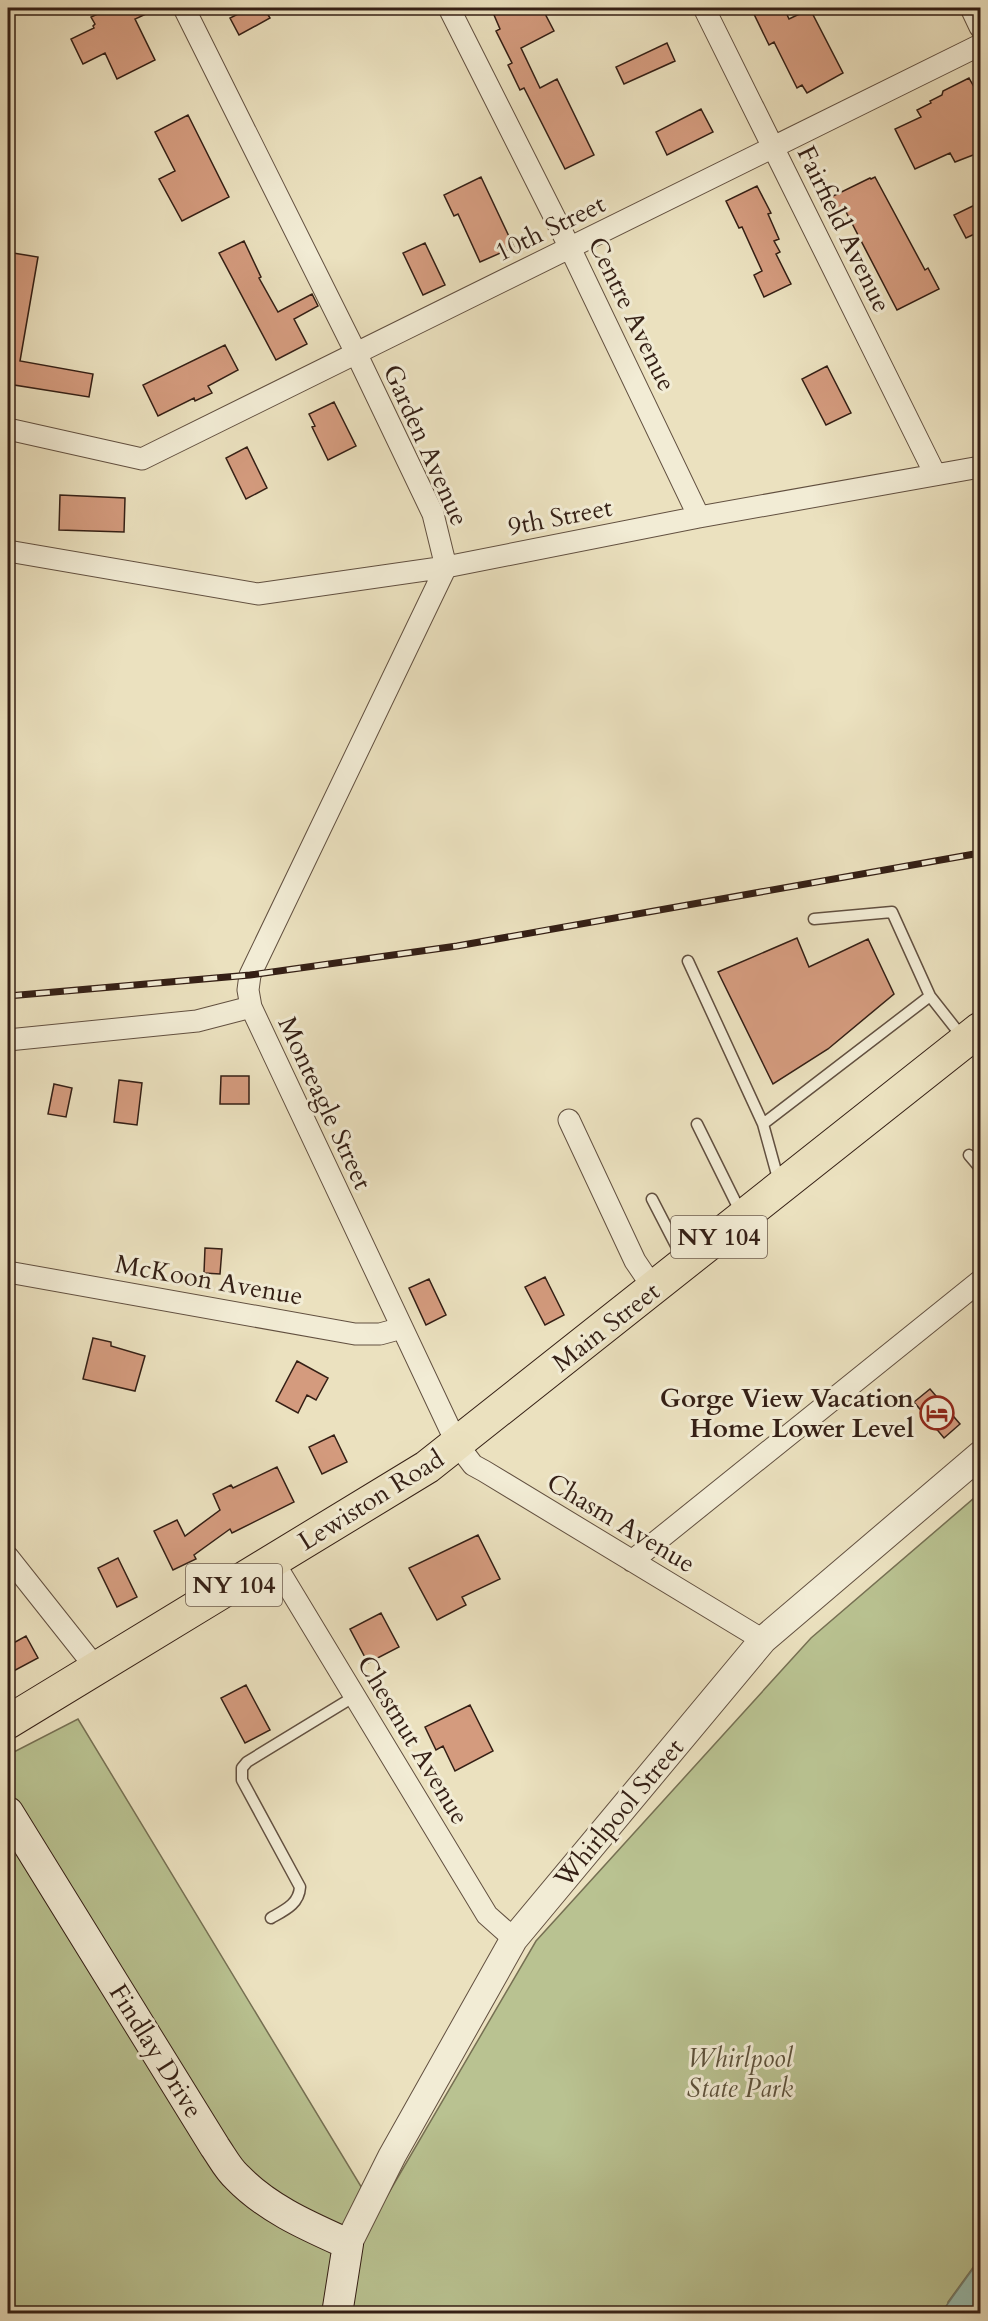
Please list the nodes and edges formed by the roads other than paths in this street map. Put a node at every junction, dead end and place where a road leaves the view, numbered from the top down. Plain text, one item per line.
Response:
1 (184, 8) edge
2 (449, 8) edge
3 (704, 8) edge
4 (971, 8) edge
5 (981, 27) edge
6 (981, 45) edge
7 (774, 147) junction
8 (570, 248) junction
9 (356, 353) junction
10 (8, 429) edge
11 (981, 467) edge
12 (935, 474) junction
13 (699, 517) junction
14 (8, 551) edge
15 (446, 567) junction
16 (814, 919) dead end
17 (688, 961) dead end
18 (930, 996) junction
19 (251, 1007) junction
20 (973, 1035) edge
21 (8, 1041) edge
22 (569, 1120) dead end
23 (697, 1124) dead end
24 (763, 1124) junction
25 (969, 1155) dead end
26 (981, 1168) edge
27 (781, 1188) junction
28 (652, 1199) dead end
29 (743, 1218) junction
30 (686, 1263) junction
31 (8, 1272) edge
32 (981, 1281) edge
33 (654, 1289) junction
34 (402, 1328) junction
35 (457, 1444) junction
36 (981, 1455) edge
37 (8, 1557) edge
38 (273, 1561) junction
39 (632, 1561) junction
40 (763, 1640) junction
41 (96, 1668) junction
42 (355, 1696) junction
43 (8, 1722) edge
44 (8, 1812) edge
45 (271, 1918) dead end
46 (514, 1939) junction
47 (348, 2244) junction
48 (337, 2313) edge

1 - 9 street, Garden Avenue
2 - 8 street, Centre Avenue
3 - 7 street, Fairfield Avenue
4 - 5 street
6 - 7 street, 10th Street
7 - 8 street, 10th Street
7 - 12 street, Fairfield Avenue
8 - 9 street, 10th Street
8 - 13 street, Centre Avenue
9 - 10 street, 10th Street
9 - 15 street, Garden Avenue
11 - 12 street, 9th Street
12 - 13 street, 9th Street
13 - 15 street, 9th Street
14 - 15 street, 9th Street
15 - 19 street, Garden Avenue
16 - 18 lane
17 - 24 lane
18 - 20 lane
18 - 24 lane
19 - 21 street, Monteagle Street
19 - 34 street, Monteagle Street
20 - 27 main road, Main Street / NY 104
22 - 33 street
23 - 29 lane
24 - 27 lane
25 - 26 lane
27 - 29 main road, Main Street / NY 104
28 - 30 lane
29 - 30 main road, Main Street / NY 104
30 - 33 main road, Main Street / NY 104
31 - 34 street, McKoon Avenue
32 - 39 street
33 - 35 main road, Main Street / NY 104
34 - 35 street, Monteagle Street
35 - 38 main road, Lewiston Road / NY 104
35 - 39 street, Chasm Avenue
36 - 40 street, Whirlpool Street
37 - 41 street
38 - 41 main road, Lewiston Road / NY 104
38 - 42 street, Chestnut Avenue
39 - 40 street, Chasm Avenue
40 - 46 street, Whirlpool Street
41 - 43 main road, Lewiston Road / NY 104
42 - 45 lane
42 - 46 street, Chestnut Avenue
44 - 47 main road, Findlay Drive
46 - 47 street, Whirlpool Street
47 - 48 main road

